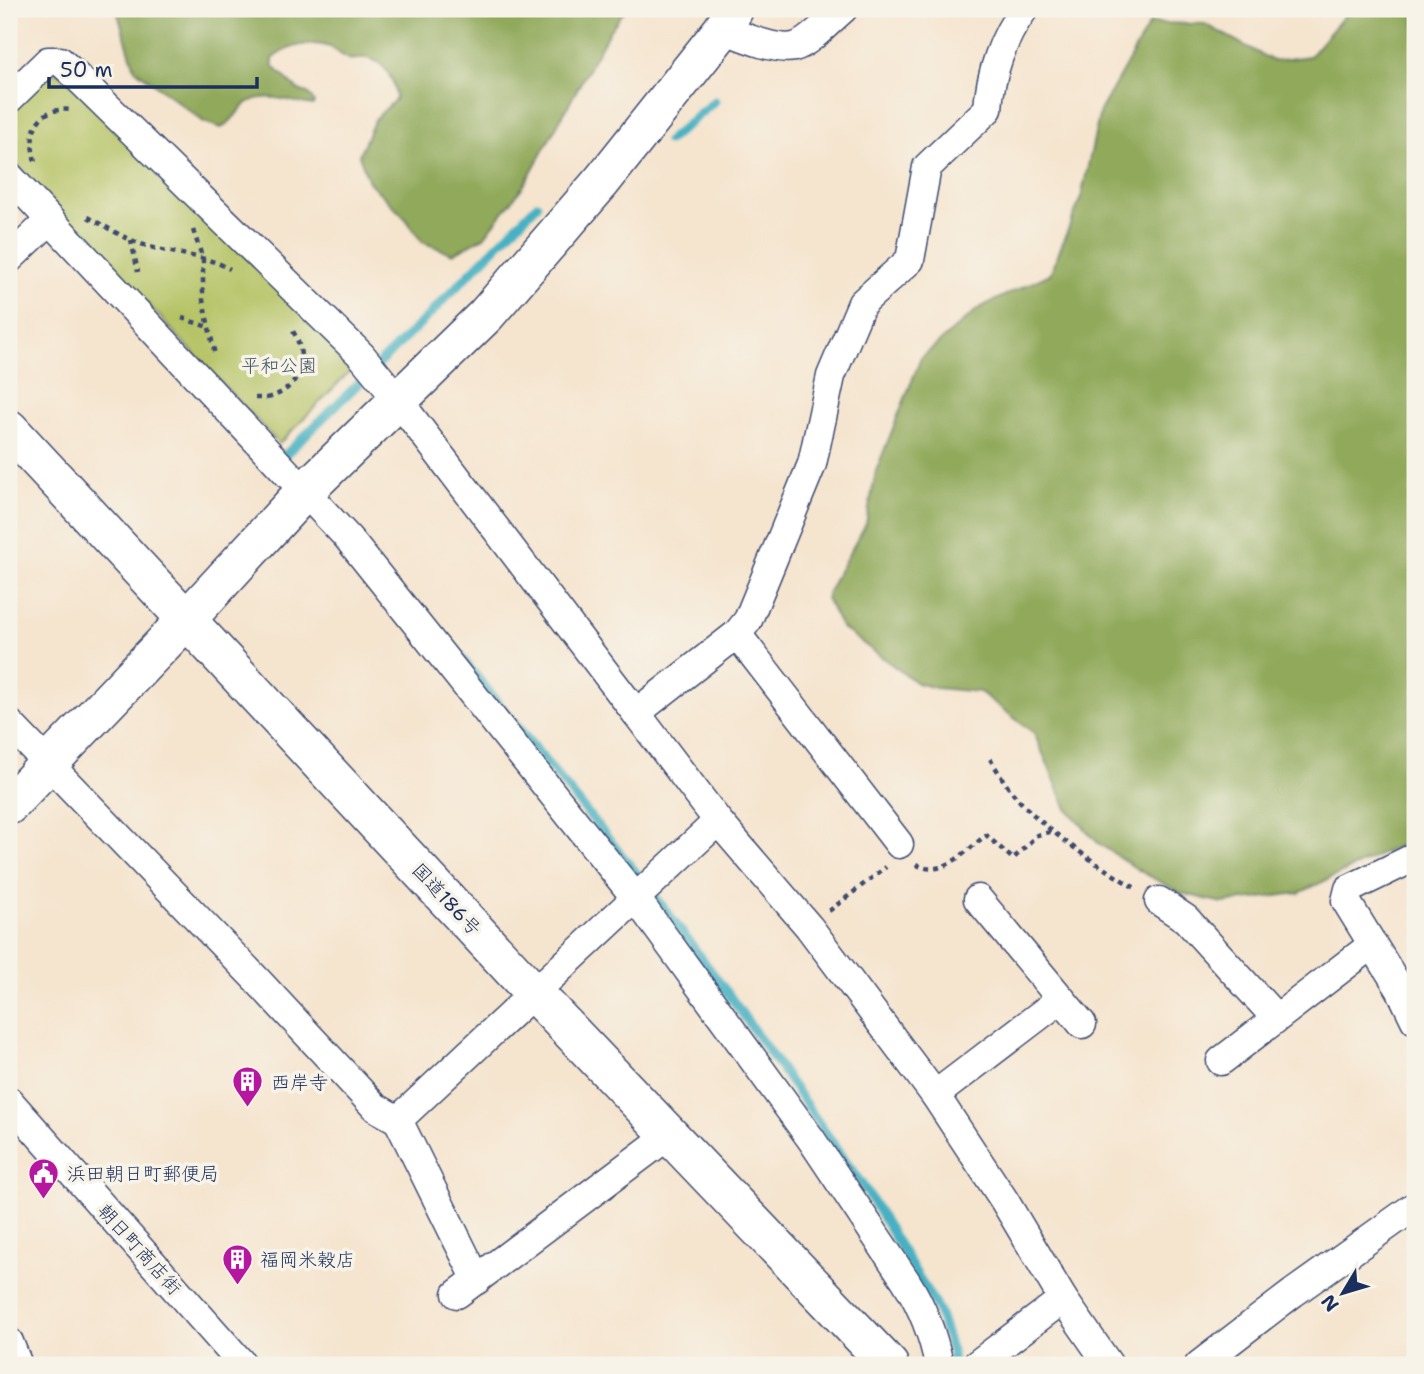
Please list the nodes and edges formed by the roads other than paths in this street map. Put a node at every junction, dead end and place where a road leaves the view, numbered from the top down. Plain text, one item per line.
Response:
1 (843, 9) edge
2 (1024, 9) edge
3 (729, 19) edge
4 (9, 99) edge
5 (9, 176) edge
6 (50, 220) junction
7 (9, 259) edge
8 (398, 400) junction
9 (9, 429) edge
10 (304, 492) junction
11 (187, 619) junction
12 (737, 634) junction
13 (636, 713) junction
14 (9, 723) edge
15 (48, 764) junction
16 (9, 805) edge
17 (718, 821) junction
18 (900, 856) road end
19 (1415, 857) edge
20 (635, 897) junction
21 (978, 899) dead end
22 (1159, 901) road end
23 (1372, 945) junction
24 (534, 993) junction
25 (1061, 999) junction
26 (1276, 1018) junction
27 (1415, 1020) edge
28 (1082, 1024) dead end
29 (1222, 1061) dead end
30 (935, 1095) junction
31 (9, 1101) edge
32 (398, 1120) junction
33 (669, 1135) junction
34 (1415, 1206) edge
35 (1063, 1299) junction
36 (9, 1342) edge
37 (18, 1365) edge
38 (243, 1365) edge
39 (889, 1365) edge
40 (939, 1365) edge
41 (976, 1365) edge
42 (1109, 1365) edge
43 (1199, 1365) edge

1 - 3 street
2 - 12 street
3 - 8 main road
4 - 8 street
5 - 6 street
6 - 7 street
6 - 10 street
8 - 10 main road
8 - 13 street
9 - 11 main road, 国道186号
10 - 11 main road
10 - 20 street
11 - 15 main road
11 - 24 main road, 国道186号
12 - 13 street
12 - 18 street
13 - 17 street
14 - 15 street
15 - 16 main road
15 - 32 street
17 - 20 street
17 - 30 street
19 - 23 street
20 - 24 street
20 - 40 street
21 - 25 street
22 - 26 street
23 - 26 street
23 - 27 street
24 - 32 street
24 - 33 main road, 国道186号
25 - 28 street
25 - 30 street
26 - 29 street
30 - 35 street
31 - 38 street, 朝日町商店街
32 - 33 street
33 - 39 main road, 国道186号
34 - 43 street
35 - 41 street
35 - 42 street
36 - 37 street

